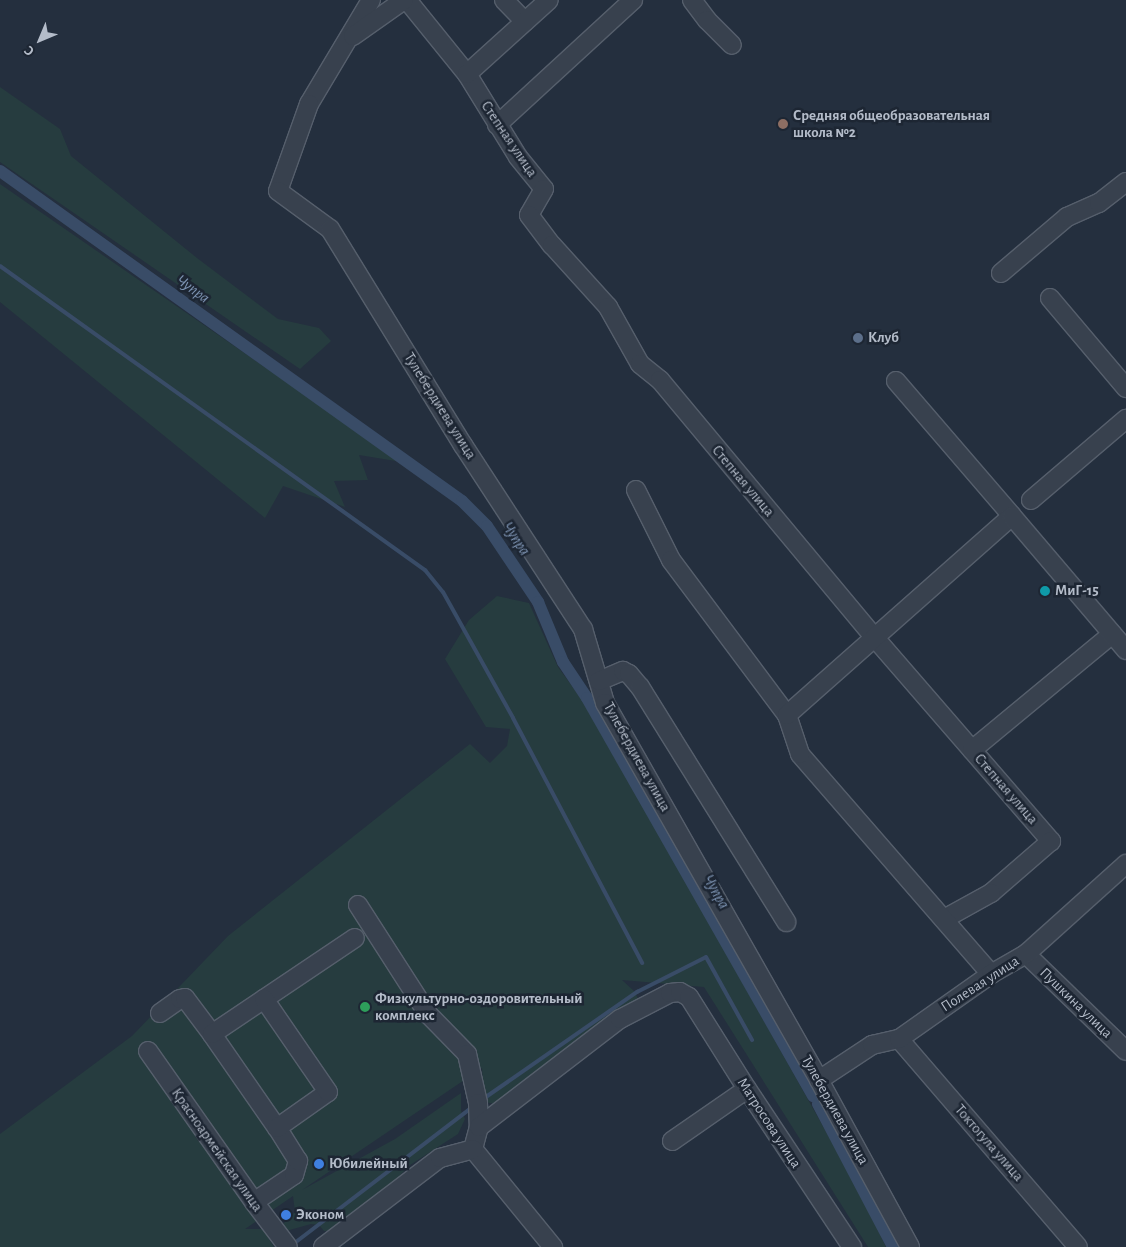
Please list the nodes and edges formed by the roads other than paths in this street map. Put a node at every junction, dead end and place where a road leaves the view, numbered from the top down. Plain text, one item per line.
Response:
1 (371, 0) edge
2 (406, 0) edge
3 (504, 0) edge
4 (549, 0) edge
5 (634, 0) edge
6 (692, 0) edge
7 (525, 22) junction
8 (347, 40) junction
9 (732, 45) dead end
10 (467, 74) junction
11 (497, 124) junction
12 (1126, 182) edge
13 (1001, 273) dead end
14 (1050, 298) dead end
15 (896, 381) dead end
16 (1126, 388) edge
17 (1126, 419) edge
18 (636, 490) dead end
19 (1031, 500) dead end
20 (1012, 516) junction
21 (1112, 634) junction
22 (875, 638) junction
23 (1126, 650) edge
24 (598, 680) junction
25 (787, 715) junction
26 (972, 750) junction
27 (1126, 864) edge
28 (358, 905) dead end
29 (944, 919) junction
30 (786, 922) dead end
31 (355, 938) dead end
32 (1026, 954) junction
33 (991, 974) junction
34 (264, 998) junction
35 (160, 1013) dead end
36 (212, 1034) junction
37 (899, 1039) junction
38 (148, 1051) dead end
39 (1126, 1051) edge
40 (819, 1080) junction
41 (747, 1089) junction
42 (479, 1127) junction
43 (277, 1128) junction
44 (672, 1141) dead end
45 (473, 1149) junction
46 (254, 1202) junction
47 (288, 1247) edge
48 (323, 1247) edge
49 (553, 1247) edge
50 (852, 1247) edge
51 (910, 1247) edge
52 (1078, 1247) edge

1 - 8 street, Тулебердиева улица
2 - 8 street
2 - 10 street, Степная улица
3 - 7 street
4 - 7 street
5 - 11 street
6 - 9 street
7 - 10 street
8 - 24 street, Тулебердиева улица
10 - 11 street, Степная улица
11 - 22 street, Степная улица
12 - 13 street
14 - 16 street
15 - 20 street
17 - 19 street
18 - 25 street
20 - 21 street
20 - 22 street
21 - 23 street
21 - 26 street
22 - 25 street
22 - 26 street, Степная улица
24 - 30 street
24 - 40 street, Тулебердиева улица
25 - 29 street
26 - 29 street, Степная улица
27 - 32 street, Полевая улица
28 - 42 street
29 - 33 street
31 - 34 street
32 - 33 street, Полевая улица
32 - 39 street, Пушкина улица
33 - 37 street, Полевая улица
34 - 36 street
34 - 43 street
35 - 36 street
36 - 43 street
37 - 40 street, Полевая улица
37 - 52 street, Токтогула улица
38 - 46 street, Красноармейская улица
40 - 51 street, Тулебердиева улица
41 - 42 street, Матросова улица
41 - 44 street
41 - 50 street, Матросова улица
42 - 45 street
43 - 46 street
45 - 48 street
45 - 49 street
46 - 47 street, Красноармейская улица

